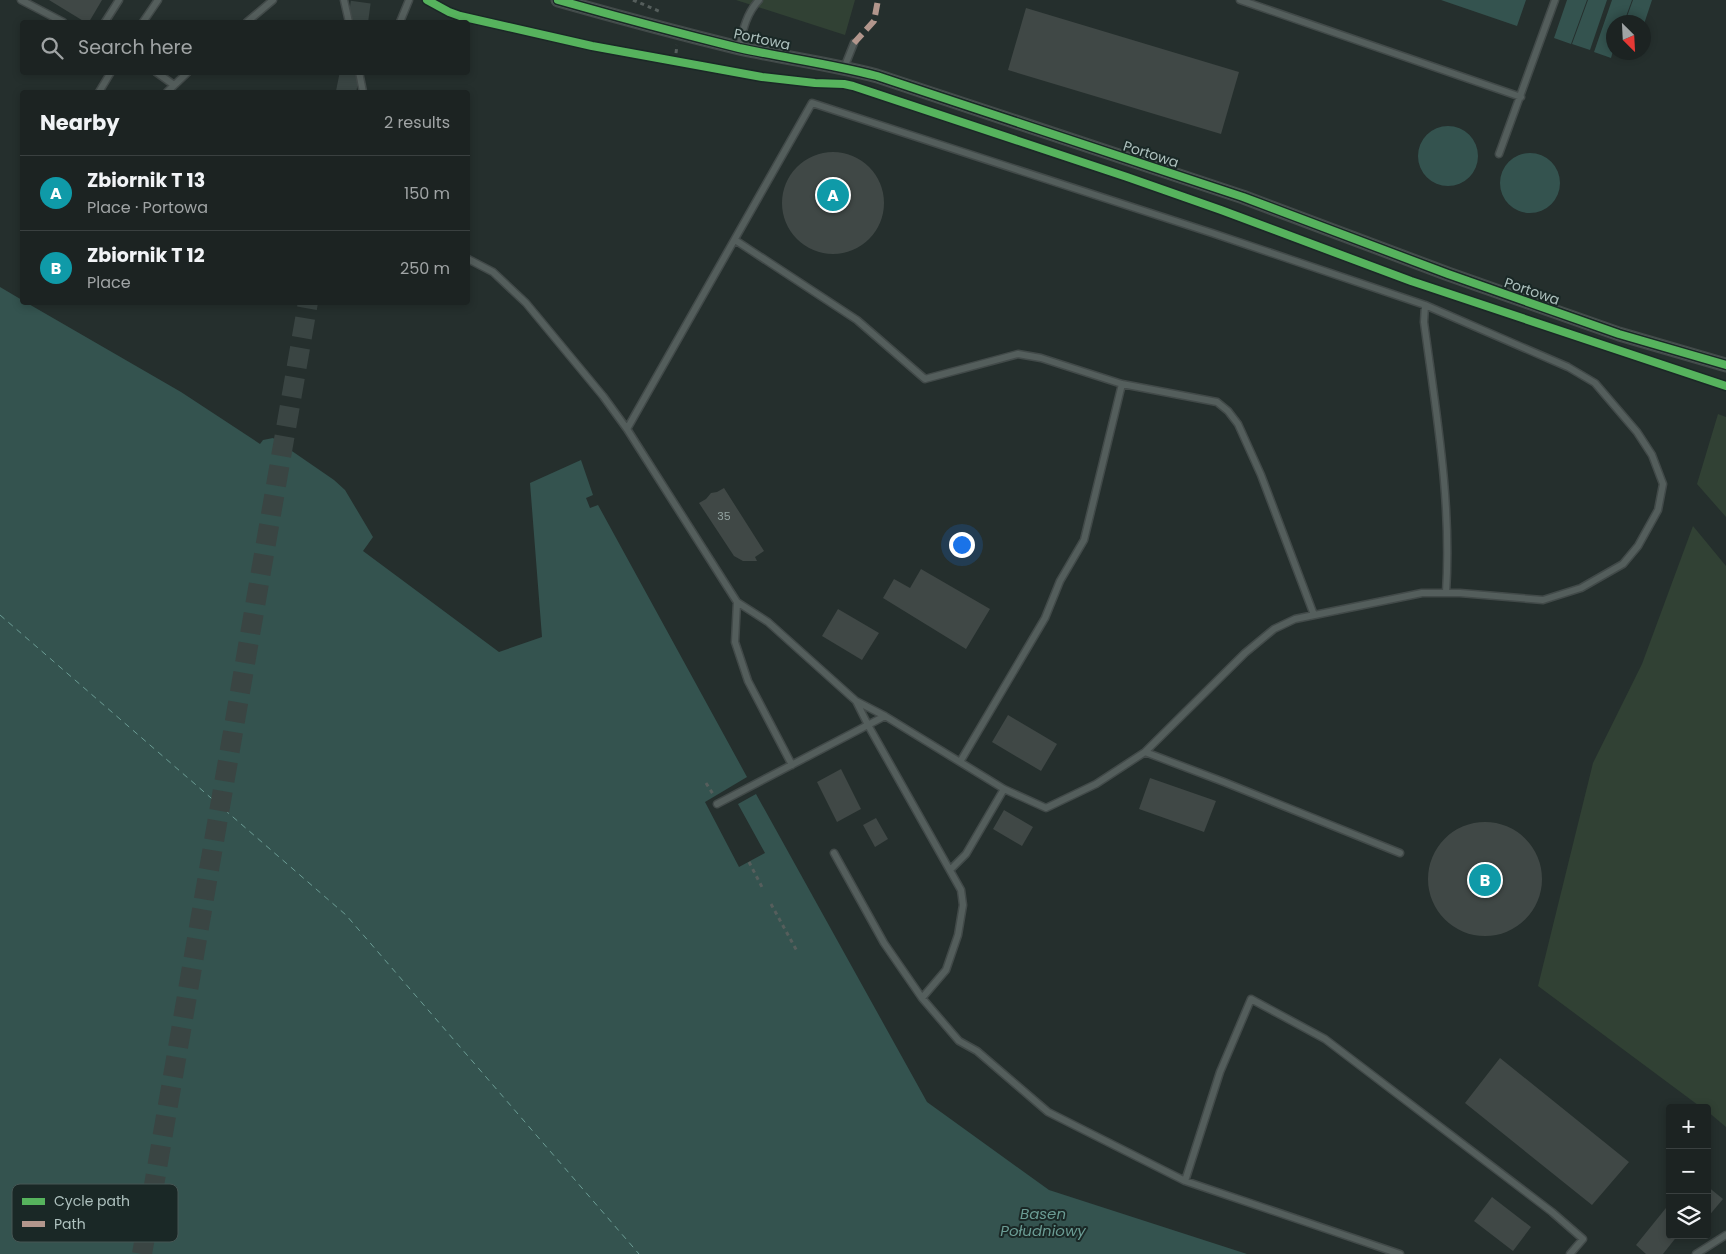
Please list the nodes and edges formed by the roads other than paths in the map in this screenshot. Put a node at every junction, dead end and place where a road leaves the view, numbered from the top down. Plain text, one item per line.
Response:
1 (21, 0) edge
2 (120, 0) edge
3 (158, 0) edge
4 (273, 0) edge
5 (344, 0) edge
6 (409, 0) edge
7 (558, 0) edge
8 (759, 0) edge
9 (1240, 0) edge
10 (1555, 0) edge
11 (59, 20) edge
12 (106, 20) edge
13 (144, 20) edge
14 (248, 20) edge
15 (348, 20) edge
16 (401, 20) edge
17 (854, 43) dead end
18 (739, 48) junction
19 (844, 68) junction
20 (109, 75) edge
21 (160, 75) edge
22 (185, 75) edge
23 (360, 75) edge
24 (174, 85) junction
25 (100, 90) edge
26 (169, 90) edge
27 (363, 90) edge
28 (1521, 97) junction
29 (1499, 154) dead end
30 (735, 240) junction
31 (470, 259) edge
32 (1425, 305) junction
33 (1725, 360) edge
34 (1122, 384) junction
35 (627, 429) junction
36 (1446, 593) junction
37 (737, 602) junction
38 (1314, 615) junction
39 (856, 701) junction
40 (886, 716) junction
41 (868, 725) junction
42 (1145, 752) junction
43 (960, 762) junction
44 (792, 765) junction
45 (1004, 789) junction
46 (717, 804) dead end
47 (834, 853) dead end
48 (1400, 853) dead end
49 (950, 870) junction
50 (922, 998) junction
51 (1185, 1181) junction
52 (1726, 1235) edge
53 (1400, 1254) edge
54 (1570, 1254) edge
55 (1696, 1254) edge

1 - 11 lane
2 - 12 lane
3 - 13 lane
4 - 14 lane
5 - 15 lane
6 - 16 lane
7 - 18 street, Portowa
8 - 18 lane
9 - 28 lane
10 - 28 lane
17 - 19 lane
18 - 19 street, Portowa
19 - 33 street, Portowa
20 - 25 lane
21 - 24 lane
22 - 24 lane
23 - 27 lane
24 - 26 lane
28 - 29 lane
30 - 32 lane
30 - 34 lane
30 - 35 lane
31 - 35 lane
32 - 36 lane
32 - 36 lane
34 - 38 lane
34 - 43 lane
35 - 37 lane
36 - 38 lane
37 - 39 lane
37 - 44 lane
38 - 42 lane
39 - 40 lane
39 - 41 lane
40 - 41 lane
40 - 43 lane
41 - 44 lane
41 - 49 lane
42 - 45 lane
42 - 48 lane
43 - 45 lane
44 - 46 lane
45 - 49 lane
47 - 50 lane
49 - 50 lane
50 - 51 lane
51 - 53 lane
51 - 54 lane
52 - 55 lane

